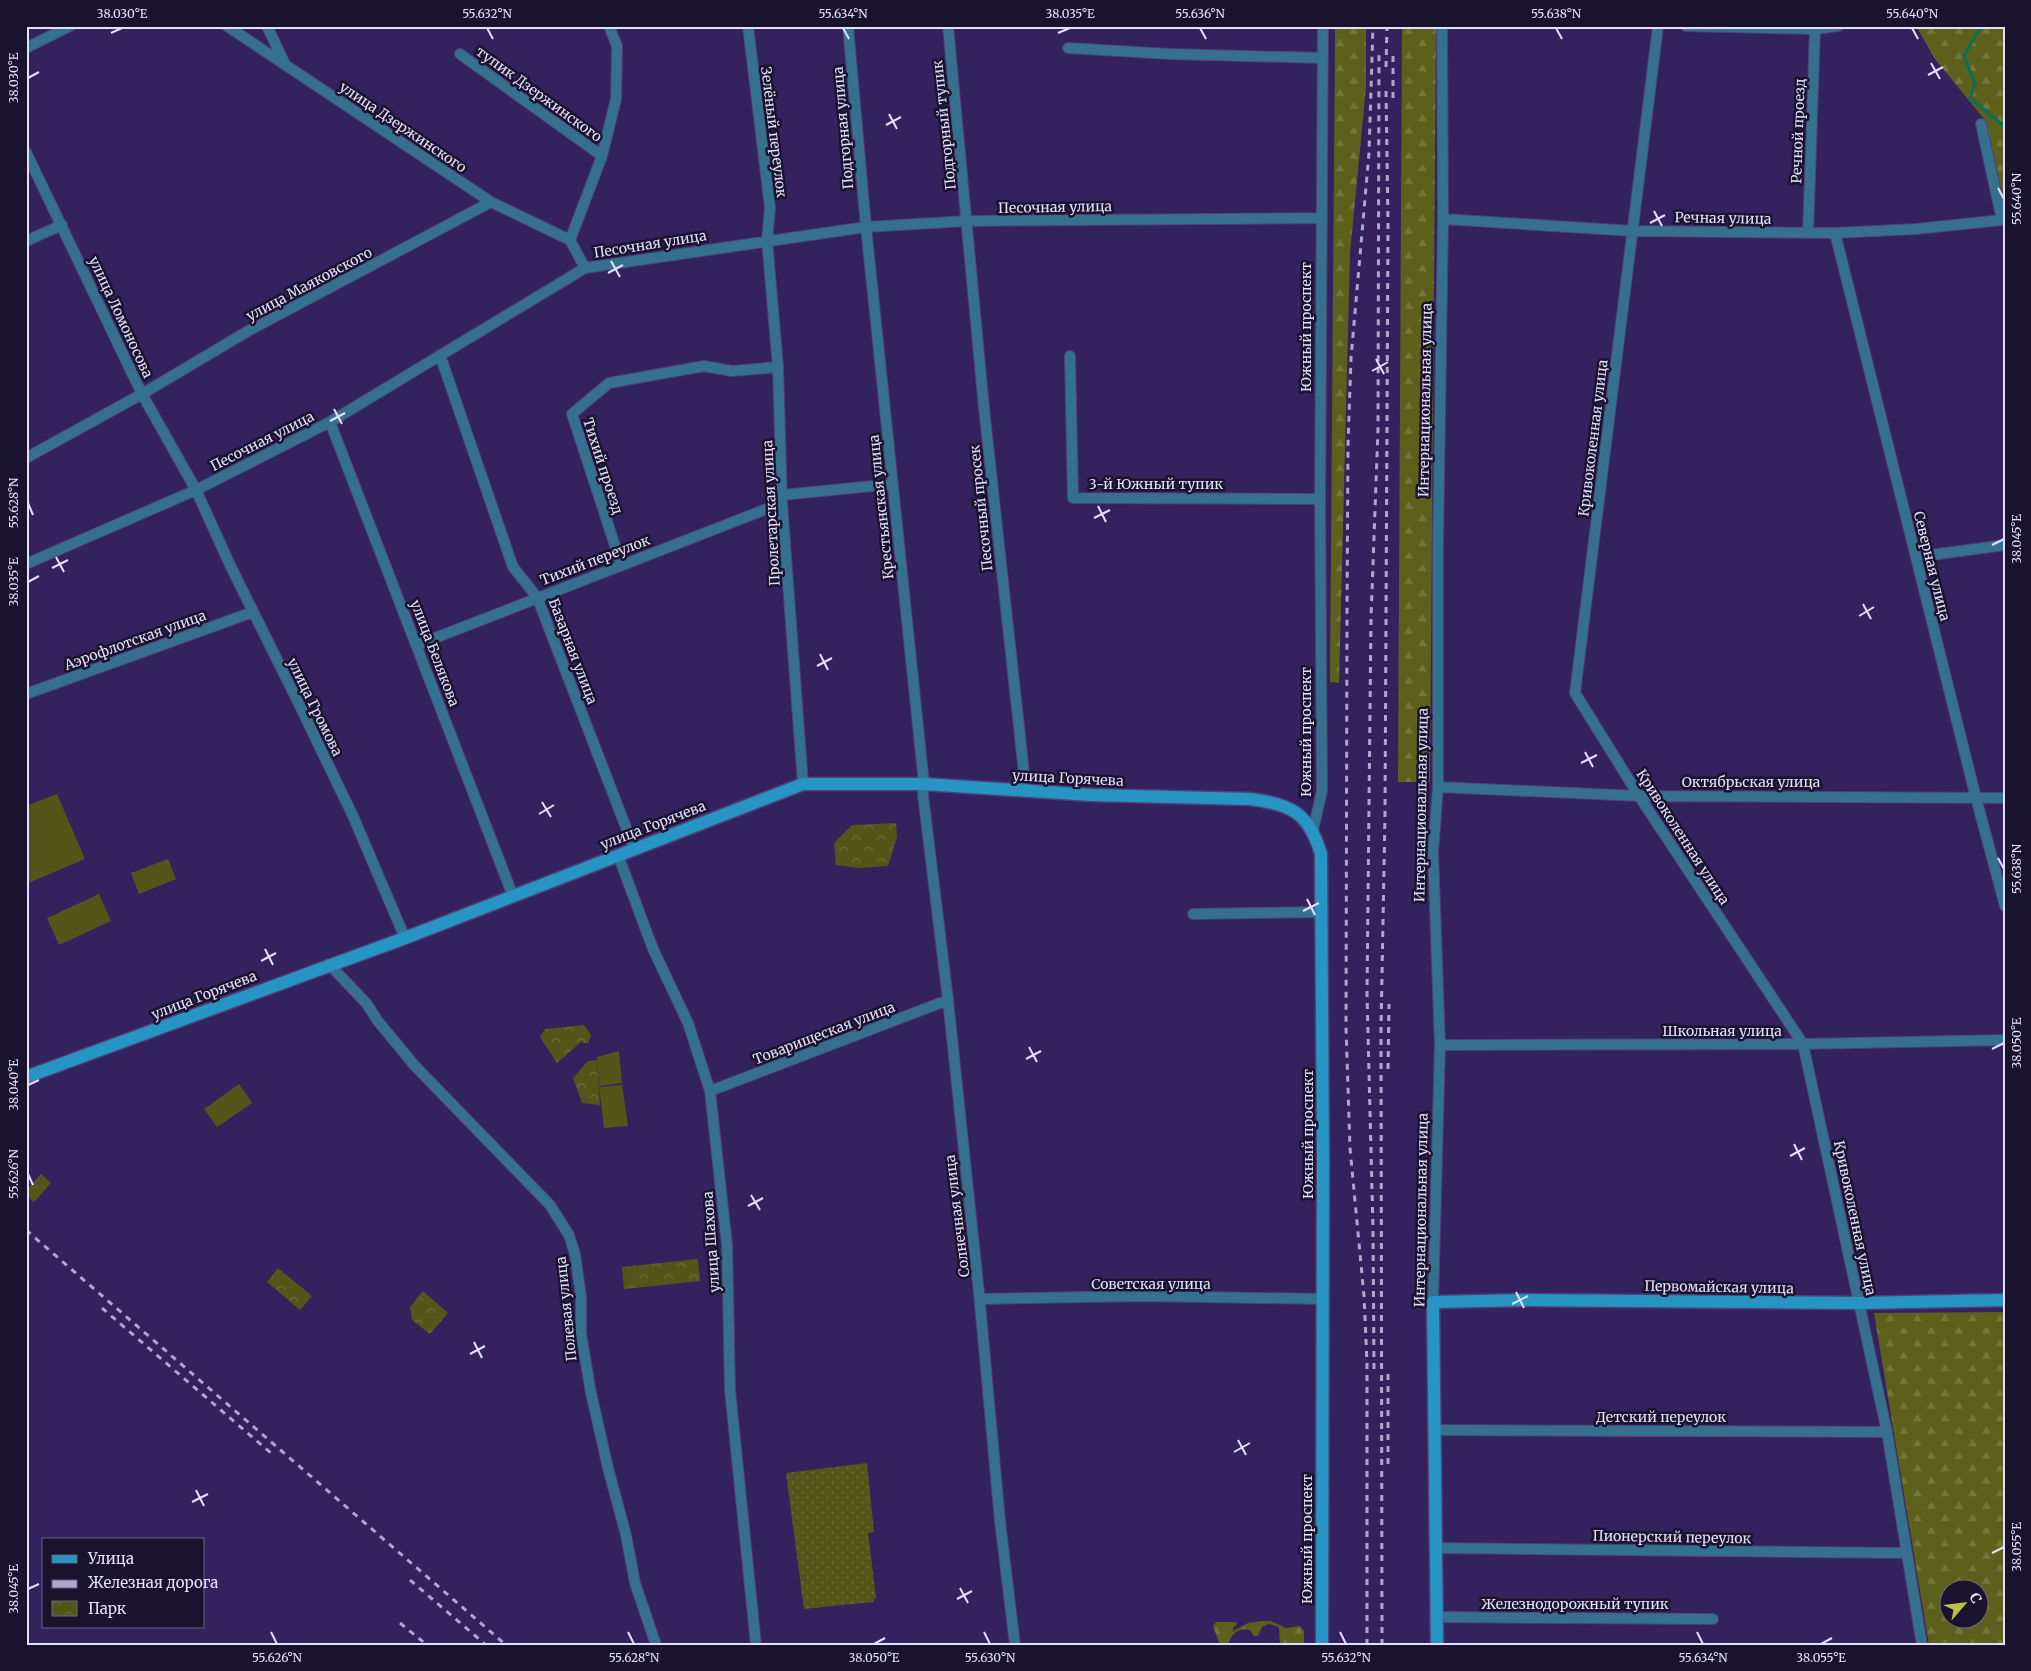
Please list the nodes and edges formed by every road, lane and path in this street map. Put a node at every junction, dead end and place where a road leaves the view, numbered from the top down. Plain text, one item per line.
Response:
1 (227, 26) edge
2 (267, 26) edge
3 (609, 26) edge
4 (748, 26) edge
5 (848, 26) edge
6 (948, 26) edge
7 (1323, 26) edge
8 (1442, 26) edge
9 (1658, 26) edge
10 (1686, 26) edge
11 (1838, 26) edge
12 (68, 27) edge
13 (1815, 29) junction
14 (26, 48) edge
15 (1068, 48) dead end
16 (460, 54) dead end
17 (1323, 58) junction
18 (286, 65) junction
19 (1981, 124) dead end
20 (26, 152) edge
21 (602, 156) junction
22 (491, 202) junction
23 (1322, 218) junction
24 (1443, 219) junction
25 (2003, 220) edge
26 (967, 221) junction
27 (62, 225) junction
28 (866, 227) junction
29 (1633, 231) junction
30 (1808, 233) junction
31 (1835, 233) junction
32 (570, 240) junction
33 (767, 240) junction
34 (26, 241) edge
35 (585, 268) junction
36 (440, 355) junction
37 (1070, 356) dead end
38 (778, 367) junction
39 (142, 394) junction
40 (330, 422) junction
41 (26, 458) edge
42 (893, 484) junction
43 (196, 490) junction
44 (782, 499) junction
45 (1320, 499) junction
46 (2005, 545) edge
47 (1916, 557) junction
48 (26, 564) edge
49 (621, 564) junction
50 (538, 597) junction
51 (253, 612) junction
52 (418, 644) junction
53 (26, 694) edge
54 (803, 784) junction
55 (924, 784) junction
56 (1438, 786) junction
57 (1026, 791) junction
58 (1639, 796) junction
59 (1976, 798) junction
60 (2005, 798) edge
61 (1313, 830) junction
62 (634, 848) junction
63 (618, 855) junction
64 (513, 896) junction
65 (2005, 906) edge
66 (1322, 912) junction
67 (1193, 914) dead end
68 (405, 938) junction
69 (329, 964) junction
70 (948, 1000) junction
71 (2005, 1040) edge
72 (1803, 1044) junction
73 (1440, 1045) junction
74 (26, 1077) edge
75 (710, 1091) junction
76 (980, 1299) junction
77 (1323, 1299) junction
78 (2005, 1300) edge
79 (1433, 1302) junction
80 (1859, 1303) junction
81 (1435, 1430) junction
82 (1888, 1432) junction
83 (1437, 1548) junction
84 (1907, 1553) junction
85 (1437, 1617) junction
86 (1713, 1619) dead end
87 (656, 1645) edge
88 (756, 1645) edge
89 (1015, 1645) edge
90 (1322, 1645) edge
91 (1437, 1645) edge
92 (1922, 1645) edge

1 - 18 street, улица Дзержинского
2 - 18 street
3 - 21 street
4 - 33 street, Зелёный переулок
5 - 28 street, Подгорная улица
6 - 26 street, Подгорный тупик
7 - 17 street, Южный проспект
8 - 24 street, Интернациональная улица
9 - 29 street, Кривоколенная улица
10 - 13 street
11 - 13 street
12 - 14 street
13 - 30 street, Речной проезд
15 - 17 street
16 - 21 street, тупик Дзержинского
17 - 23 street, Южный проспект
18 - 22 street, улица Дзержинского
19 - 25 street
20 - 27 street, улица Ломоносова
21 - 32 street
22 - 32 street, улица Дзержинского
22 - 39 street, улица Маяковского
23 - 26 street, Песочная улица
23 - 45 street, Южный проспект
24 - 29 street, Речная улица
24 - 56 street, Интернациональная улица
25 - 31 street, Речная улица
26 - 28 street, Песочная улица
26 - 57 street, Песочный просек
27 - 34 street
27 - 39 street, улица Ломоносова
28 - 33 street, Песочная улица
28 - 42 street, Крестьянская улица
29 - 30 street, Речная улица
29 - 58 street, Кривоколенная улица
30 - 31 street, Речная улица
31 - 47 street, Северная улица
32 - 35 street
33 - 35 street, Песочная улица
33 - 38 street, Пролетарская улица
35 - 36 street, Песочная улица
36 - 40 street, Песочная улица
36 - 50 street, Базарная улица
37 - 45 street, 3-й Южный тупик
38 - 44 street, Пролетарская улица
38 - 49 street, Тихий проезд
39 - 41 street, улица Маяковского
39 - 43 street, улица Ломоносова
40 - 43 street, Песочная улица
40 - 52 street, улица Белякова
42 - 44 street, Тихий переулок
42 - 55 street, Крестьянская улица
43 - 48 street, Песочная улица
43 - 51 street, улица Громова
44 - 49 street, Тихий переулок
44 - 54 street, Пролетарская улица
45 - 61 street, Южный проспект
46 - 47 street
47 - 59 street, Северная улица
49 - 50 street, Тихий переулок
50 - 52 street, Тихий переулок
50 - 62 street, Базарная улица
51 - 53 street, Аэрофлотская улица
51 - 68 street, улица Громова
52 - 64 street, улица Белякова
54 - 55 main road, улица Горячева
54 - 62 main road, улица Горячева
55 - 57 main road, улица Горячева
55 - 70 street, Солнечная улица
56 - 58 street, Октябрьская улица
56 - 73 street, Интернациональная улица
57 - 61 main road, улица Горячева
58 - 59 street, Октябрьская улица
58 - 72 street, Кривоколенная улица
59 - 60 street, Октябрьская улица
59 - 65 street, Северная улица
61 - 66 main road, Южный проспект
62 - 63 main road, улица Горячева
63 - 64 main road, улица Горячева
63 - 75 street, улица Шахова
64 - 68 main road, улица Горячева
66 - 67 street
66 - 77 main road, Южный проспект
68 - 69 main road, улица Горячева
69 - 74 main road, улица Горячева
69 - 87 street, Полевая улица
70 - 75 street, Товарищеская улица
70 - 76 street, Солнечная улица
71 - 72 street, Школьная улица
72 - 73 street, Школьная улица
72 - 80 street, Кривоколенная улица
73 - 79 street, Интернациональная улица
75 - 88 street, улица Шахова
76 - 77 street, Советская улица
76 - 89 street, Солнечная улица
77 - 90 main road, Южный проспект
78 - 80 main road, Первомайская улица
79 - 80 main road, Первомайская улица
79 - 81 main road, Интернациональная улица
80 - 82 street, Кривоколенная улица
81 - 82 street, Детский переулок
81 - 83 main road, Интернациональная улица
82 - 84 street, Кривоколенная улица
83 - 84 street, Пионерский переулок
83 - 85 main road, Интернациональная улица
84 - 92 street, Кривоколенная улица
85 - 86 street, Железнодорожный тупик
85 - 91 main road, Интернациональная улица

